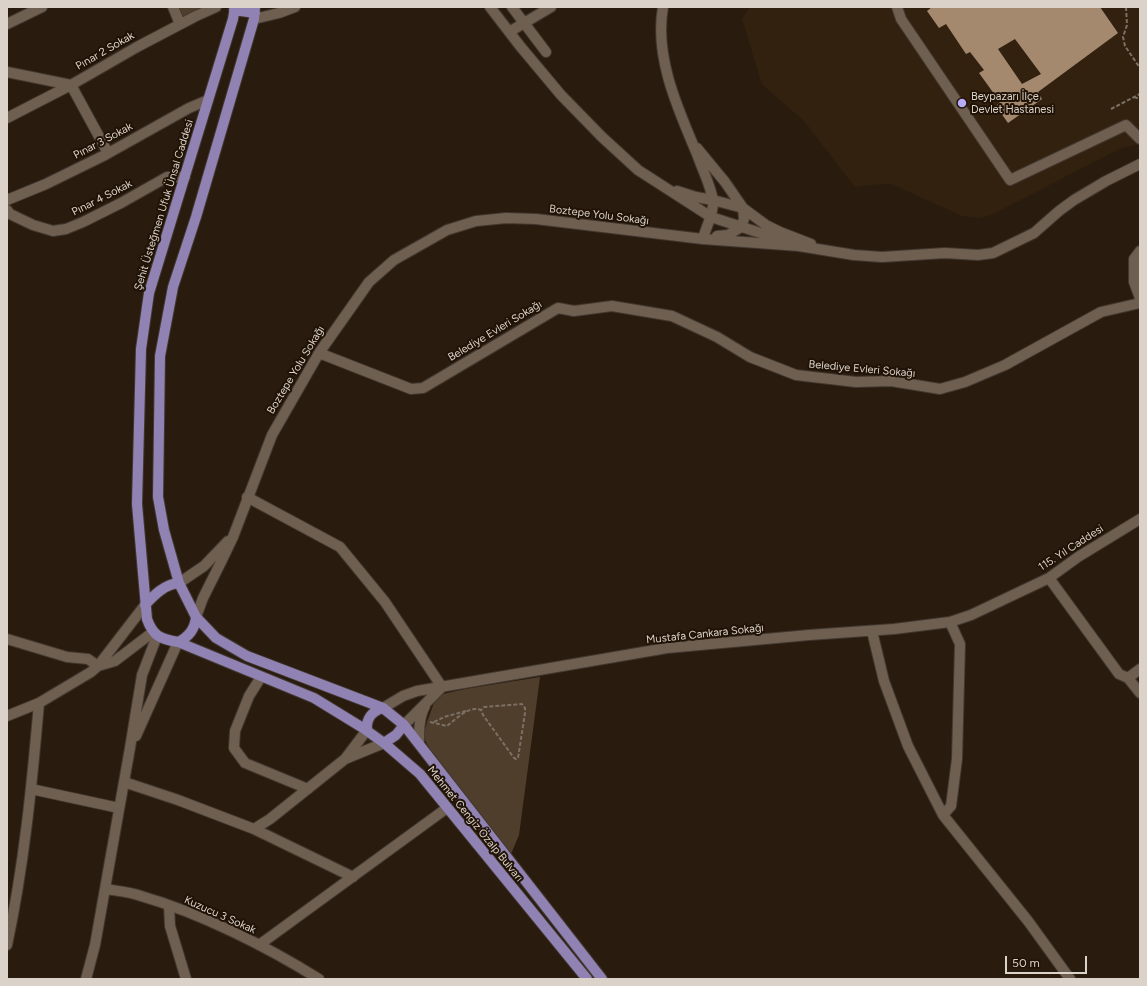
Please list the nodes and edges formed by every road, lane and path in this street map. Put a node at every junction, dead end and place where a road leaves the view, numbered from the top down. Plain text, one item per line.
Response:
1 (42, 7) edge
2 (173, 7) edge
3 (216, 7) edge
4 (295, 7) edge
5 (490, 7) edge
6 (512, 7) edge
7 (551, 7) edge
8 (663, 7) edge
9 (897, 7) edge
10 (1126, 7) edge
11 (235, 9) edge
12 (255, 13) edge
13 (7, 24) edge
14 (180, 24) junction
15 (525, 24) junction
16 (510, 32) junction
17 (546, 52) dead end
18 (1140, 68) edge
19 (7, 72) edge
20 (71, 85) junction
21 (1140, 94) edge
22 (1134, 97) junction
23 (1140, 99) edge
24 (208, 100) junction
25 (1111, 109) dead end
26 (7, 118) edge
27 (690, 139) junction
28 (1140, 139) edge
29 (108, 153) junction
30 (1140, 164) edge
31 (185, 177) junction
32 (660, 185) junction
33 (7, 200) edge
34 (713, 200) junction
35 (743, 208) junction
36 (7, 210) edge
37 (711, 217) junction
38 (741, 227) junction
39 (703, 239) junction
40 (799, 246) junction
41 (826, 251) junction
42 (1140, 251) edge
43 (1140, 298) edge
44 (1140, 303) edge
45 (319, 352) junction
46 (247, 497) junction
47 (1140, 519) edge
48 (233, 537) junction
49 (1050, 578) junction
50 (179, 583) junction
51 (145, 605) junction
52 (971, 615) joint
53 (196, 618) junction
54 (950, 622) junction
55 (872, 631) junction
56 (155, 634) junction
57 (7, 639) edge
58 (178, 642) junction
59 (98, 666) junction
60 (1140, 669) edge
61 (262, 677) junction
62 (1128, 678) junction
63 (442, 687) junction
64 (1140, 693) edge
65 (39, 704) junction
66 (426, 704) junction
67 (383, 708) junction
68 (469, 710) junction
69 (481, 710) junction
70 (7, 716) edge
71 (420, 720) junction
72 (434, 722) junction
73 (404, 725) junction
74 (367, 730) junction
75 (384, 743) junction
76 (419, 743) junction
77 (130, 748) junction
78 (345, 760) junction
79 (124, 782) junction
80 (31, 789) junction
81 (308, 789) junction
82 (120, 808) junction
83 (447, 808) junction
84 (943, 815) junction
85 (254, 829) junction
86 (353, 877) junction
87 (105, 889) junction
88 (169, 906) junction
89 (7, 944) edge
90 (259, 945) junction
91 (86, 979) edge
92 (186, 979) edge
93 (318, 979) edge
94 (587, 979) edge
95 (602, 979) edge
96 (1070, 979) edge

1 - 13 street
2 - 14 street
3 - 14 street, Pınar 2 Sokak
4 - 12 street
5 - 16 street
6 - 15 street
7 - 15 street
8 - 27 street
9 - 28 street
10 - 18 path
11 - 12 main road
11 - 24 main road, Şehit Üsteğmen Ufuk Ünsal Caddesi
12 - 50 main road
14 - 20 street, Pınar 2 Sokak
15 - 16 street
15 - 17 street
16 - 32 street
19 - 20 street
20 - 26 street, Pınar 2 Sokak
20 - 29 street
21 - 22 path
22 - 23 path
22 - 25 path
24 - 29 street, Pınar 3 Sokak
24 - 31 main road, Şehit Üsteğmen Ufuk Ünsal Caddesi
27 - 34 street
27 - 35 street
29 - 33 street, Pınar 3 Sokak
30 - 41 street
31 - 36 street, Pınar 4 Sokak
31 - 51 main road, Şehit Üsteğmen Ufuk Ünsal Caddesi
32 - 34 street
32 - 37 street
34 - 35 street
34 - 37 street
35 - 38 street
35 - 41 street
37 - 38 street
37 - 39 street
38 - 39 street
38 - 40 street
39 - 40 street
39 - 45 street, Boztepe Yolu Sokağı
40 - 41 street
42 - 43 street
44 - 45 street, Belediye Evleri Sokağı
45 - 46 street, Boztepe Yolu Sokağı
46 - 48 street, Boztepe Yolu Sokağı
46 - 63 street
47 - 49 street, 115. Yıl Caddesi
48 - 50 street
48 - 53 street, Boztepe Yolu Sokağı
49 - 52 street, 115. Yıl Caddesi
49 - 62 street
50 - 51 main road
50 - 53 main road, Mehmet Cengiz Özalp Bulvarı
51 - 56 main road
51 - 59 street
52 - 54 street, Mustafa Cankara Sokağı
53 - 58 main road
53 - 67 main road, Mehmet Cengiz Özalp Bulvarı
54 - 55 street, Mustafa Cankara Sokağı
54 - 84 street
55 - 63 street, Mustafa Cankara Sokağı
55 - 84 street
56 - 58 main road, Mehmet Cengiz Özalp Bulvarı
56 - 59 street
56 - 77 street
57 - 59 street
58 - 61 main road, Mehmet Cengiz Özalp Bulvarı
58 - 77 street
59 - 65 street
60 - 62 street
61 - 74 main road, Mehmet Cengiz Özalp Bulvarı
61 - 81 street
62 - 64 street
63 - 66 street
63 - 67 street, Mustafa Cankara Sokağı
65 - 70 street
65 - 80 street
66 - 71 street
66 - 73 street
67 - 73 main road, Mehmet Cengiz Özalp Bulvarı
67 - 74 main road
68 - 69 path
68 - 72 path
68 - 72 path
69 - 69 path
71 - 72 path
71 - 76 street
73 - 75 main road
73 - 76 main road, Mehmet Cengiz Özalp Bulvarı
74 - 75 main road, Mehmet Cengiz Özalp Bulvarı
74 - 78 street
75 - 78 street
75 - 83 main road, Mehmet Cengiz Özalp Bulvarı
76 - 95 main road, Mehmet Cengiz Özalp Bulvarı
77 - 79 street
78 - 81 street
79 - 82 street
79 - 85 street
80 - 82 street
80 - 89 street
81 - 85 street
82 - 87 street
83 - 86 street
83 - 94 main road, Mehmet Cengiz Özalp Bulvarı
84 - 96 street
85 - 86 street
86 - 90 street
87 - 88 street, Kuzucu 3 Sokak
87 - 91 street
88 - 90 street, Kuzucu 3 Sokak
88 - 92 street
90 - 93 street, Kuzucu 3 Sokak

